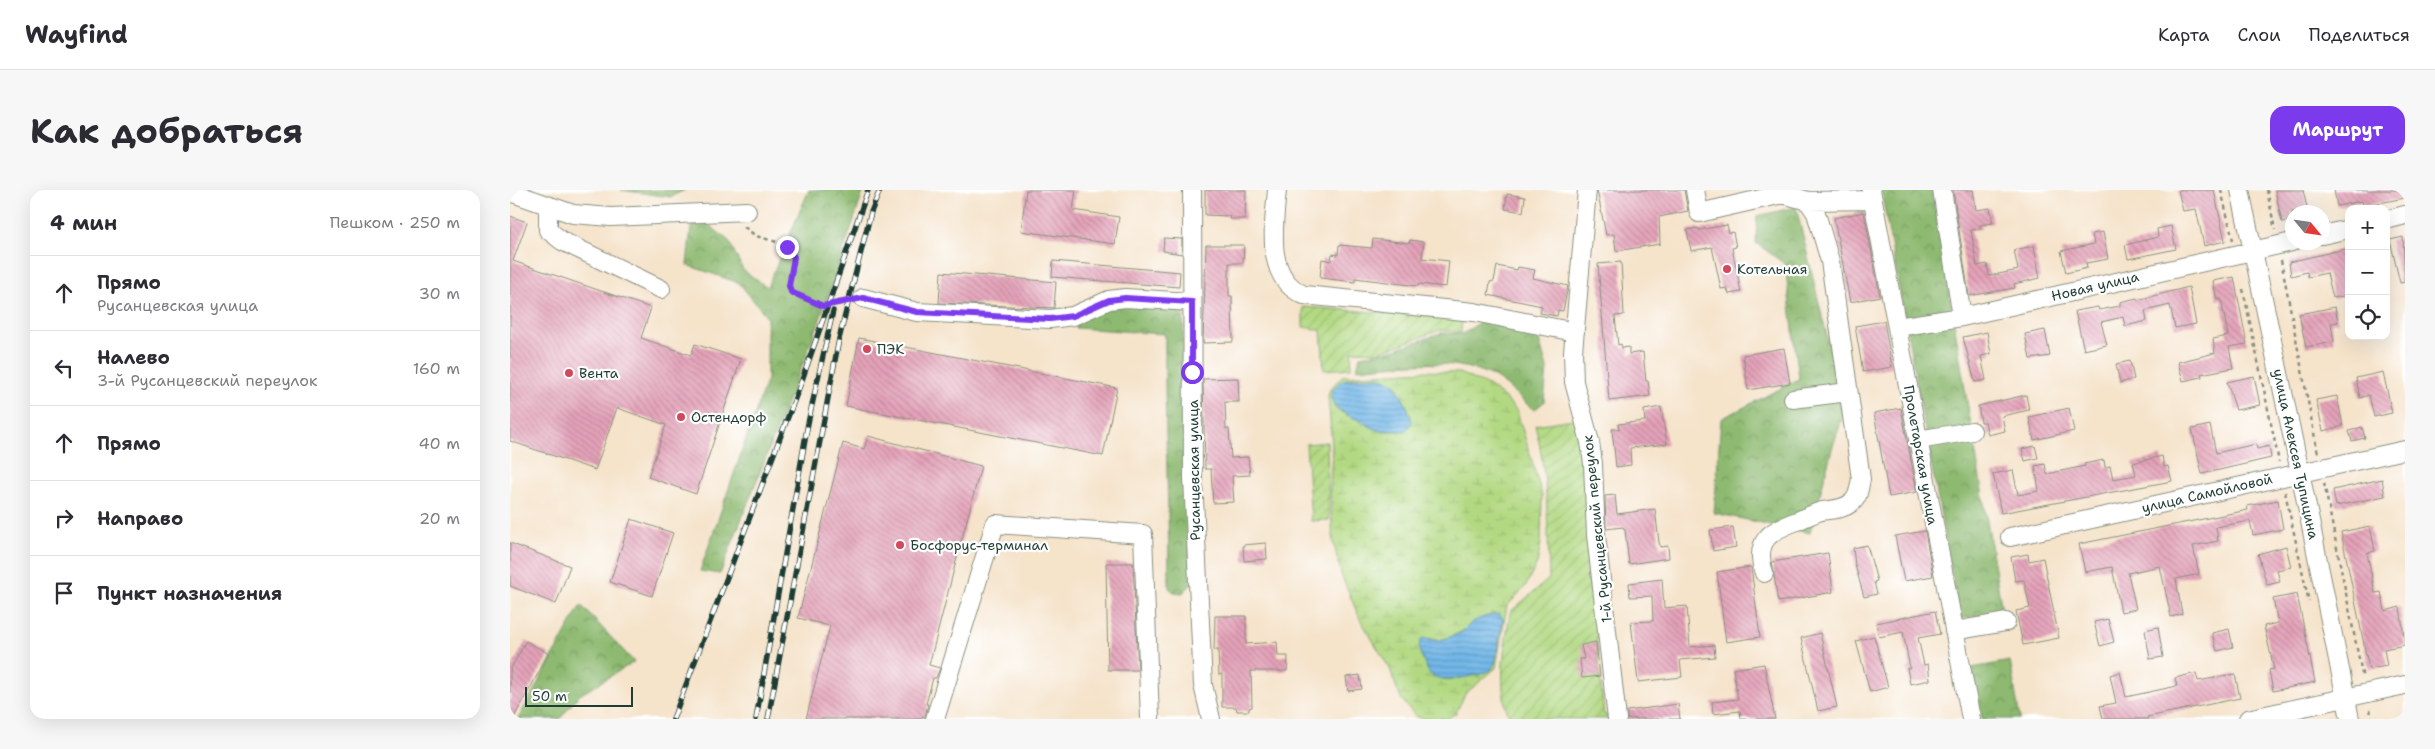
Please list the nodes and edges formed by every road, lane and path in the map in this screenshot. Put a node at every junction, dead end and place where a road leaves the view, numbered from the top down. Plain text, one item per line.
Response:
1 (1192, 190) edge
2 (1277, 190) edge
3 (1587, 190) edge
4 (1695, 190) edge
5 (1942, 190) edge
6 (2221, 190) edge
7 (2240, 190) edge
8 (510, 192) edge
9 (1872, 195) edge
10 (1808, 201) junction
11 (548, 205) junction
12 (747, 211) dead end
13 (726, 212) junction
14 (2405, 215) edge
15 (2390, 219) edge
16 (2345, 230) edge
17 (2330, 233) edge
18 (2285, 244) edge
19 (2244, 253) junction
20 (2242, 283) dead end
21 (661, 289) dead end
22 (863, 298) joint
23 (1192, 302) junction
24 (1962, 316) junction
25 (1897, 327) junction
26 (1575, 332) junction
27 (1848, 392) junction
28 (1793, 399) dead end
29 (1972, 431) dead end
30 (1918, 440) junction
31 (2405, 450) edge
32 (2300, 472) junction
33 (2282, 476) junction
34 (2010, 537) dead end
35 (1764, 573) dead end
36 (2309, 603) dead end
37 (2006, 622) dead end
38 (1954, 631) junction
39 (2405, 685) edge
40 (2345, 698) junction
41 (935, 719) edge
42 (1150, 719) edge
43 (1211, 719) edge
44 (1617, 719) edge
45 (1972, 719) edge
46 (2248, 719) edge
47 (2350, 719) edge

1 - 23 street, Русанцевская улица
2 - 26 street
3 - 26 street, 1-й Русанцевский переулок
4 - 10 street
5 - 24 street
6 - 19 path
7 - 19 street, улица Алексея Тупицина
8 - 11 street
9 - 10 street
9 - 25 street, Пролетарская улица
10 - 27 street
11 - 13 street
11 - 21 street
12 - 13 street
13 - 22 path
14 - 15 street
16 - 17 street
18 - 19 street, Новая улица
19 - 24 street, Новая улица
19 - 32 street, улица Алексея Тупицина
20 - 33 path
22 - 23 street
23 - 43 street, Русанцевская улица
24 - 25 street, Новая улица
25 - 30 street, Пролетарская улица
26 - 44 street, 1-й Русанцевский переулок
27 - 28 street
27 - 35 street
29 - 30 street
30 - 38 street, Пролетарская улица
31 - 32 street, улица Самойловой
32 - 33 street, улица Самойловой
32 - 40 street, улица Алексея Тупицина
33 - 34 street, улица Самойловой
33 - 36 path
37 - 38 street
38 - 45 street, Пролетарская улица
39 - 40 street
40 - 46 street
40 - 47 street, улица Алексея Тупицина
41 - 42 street

